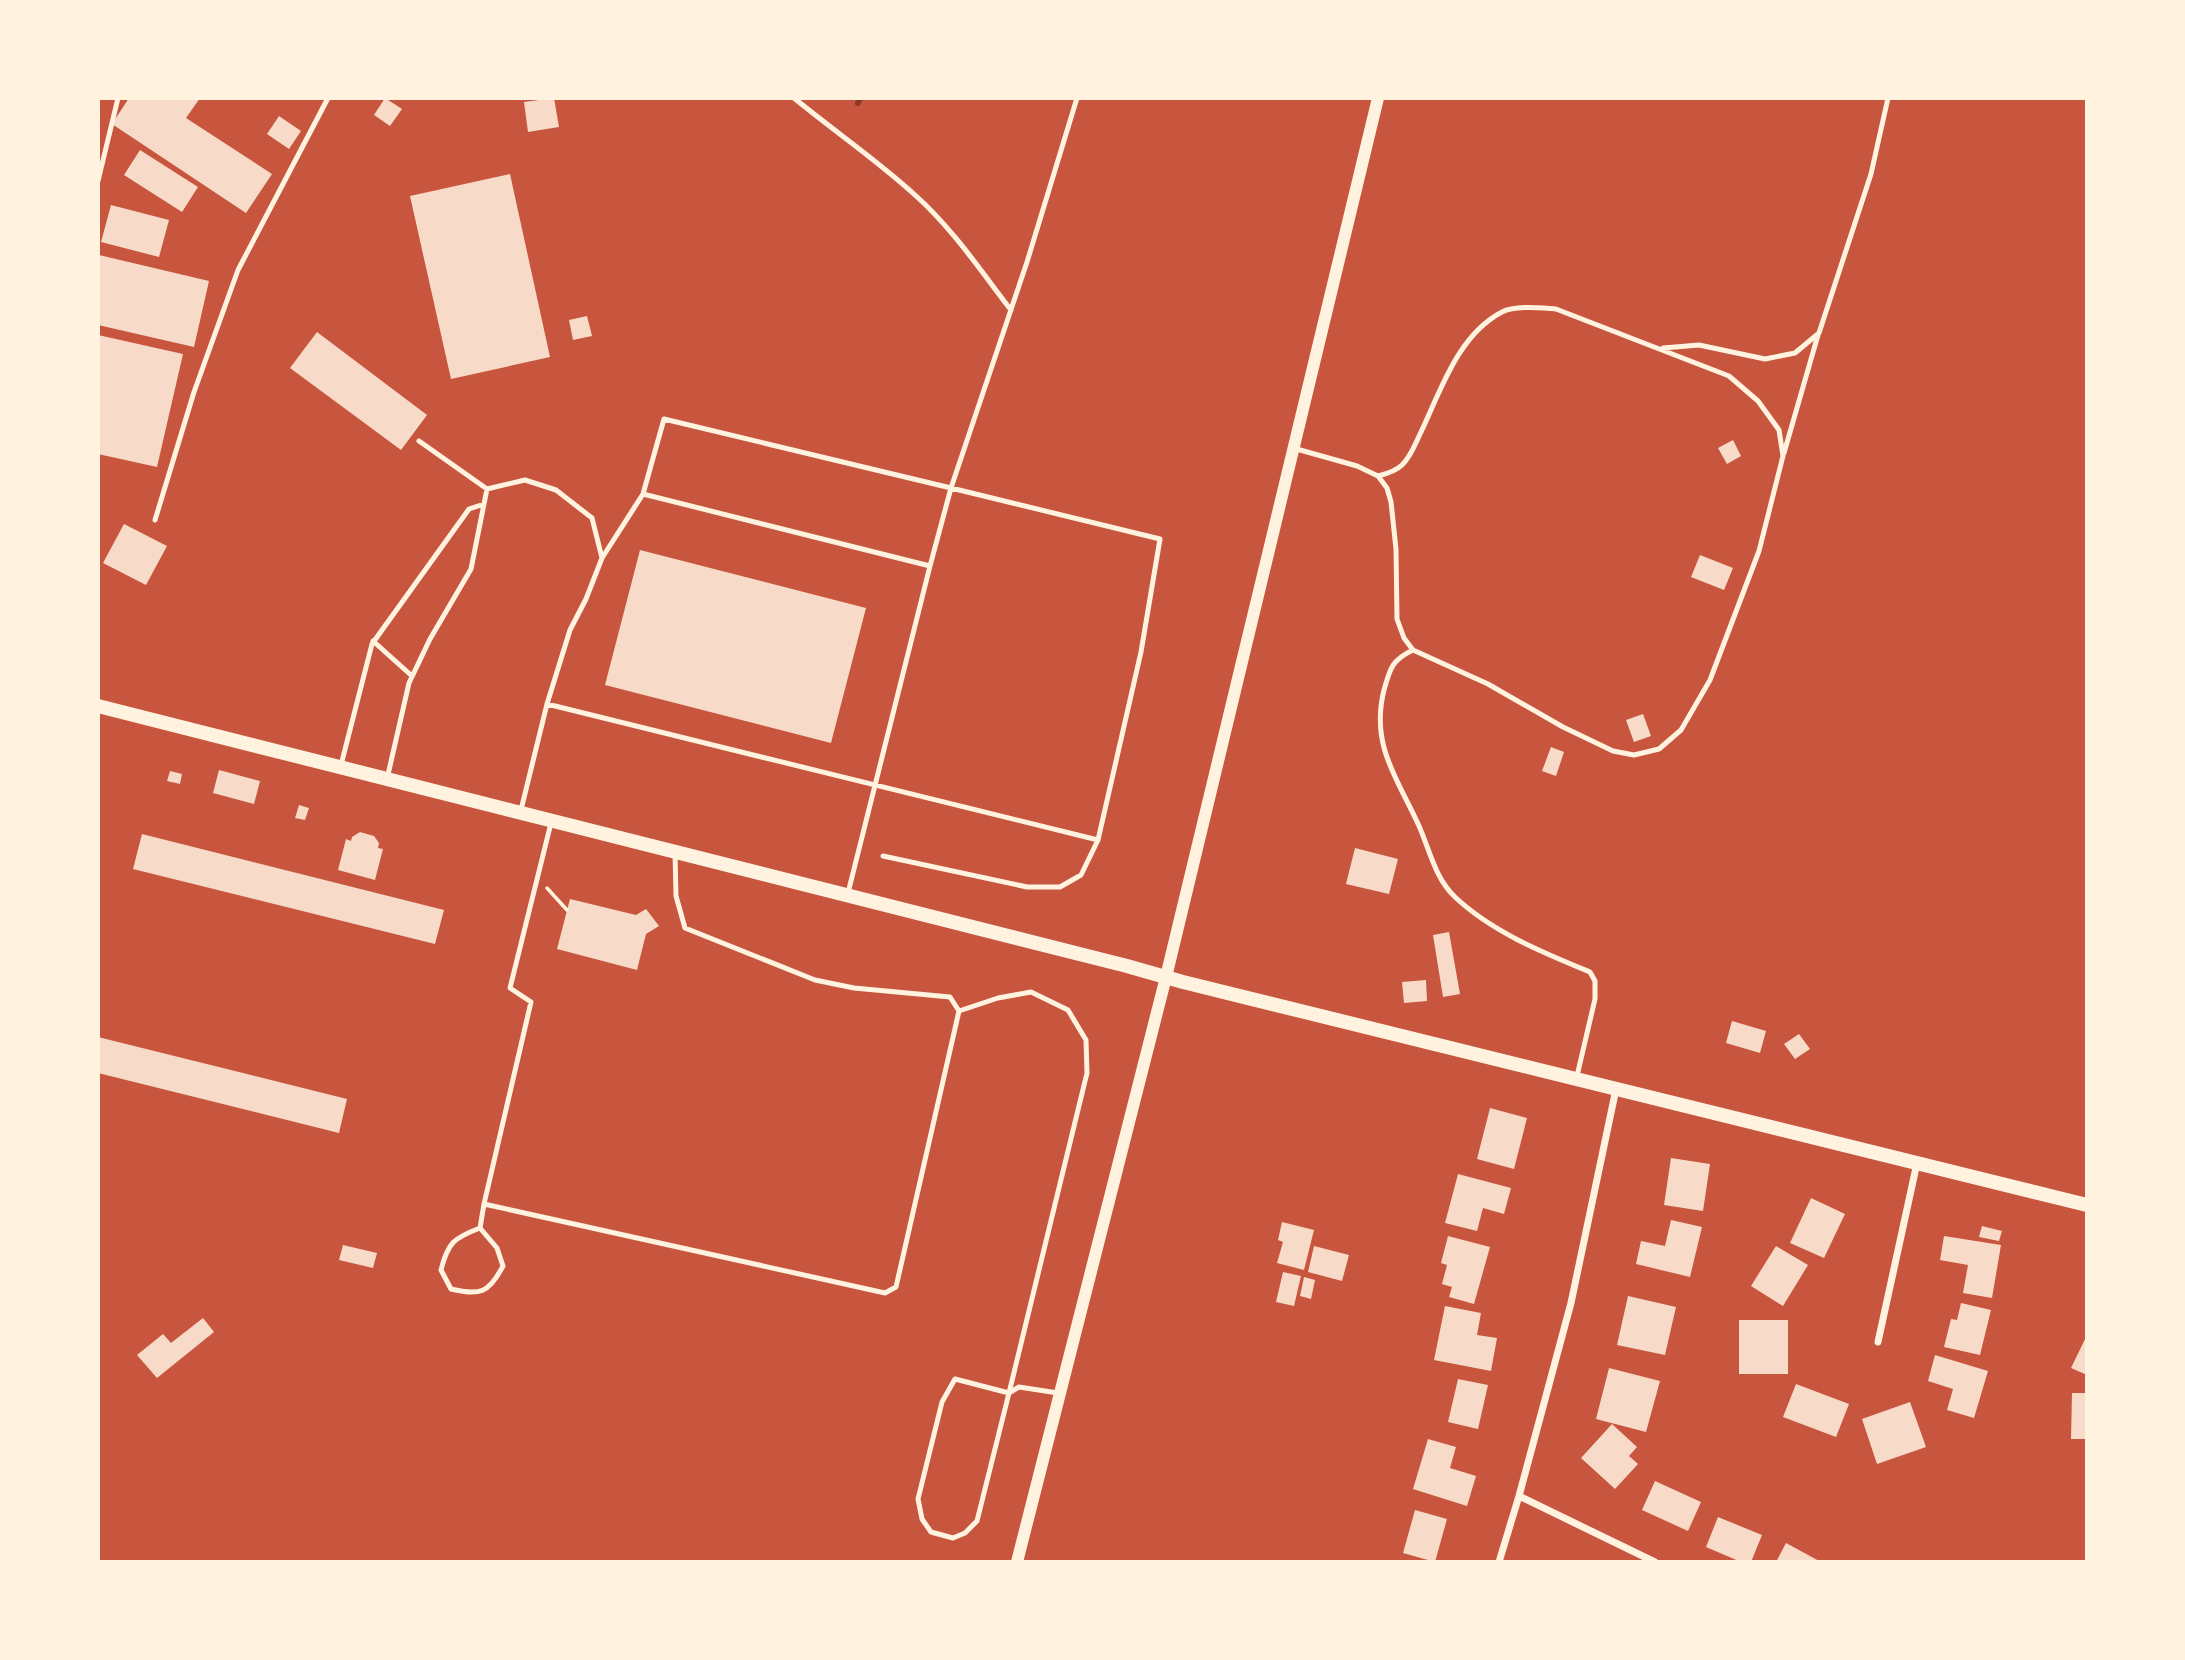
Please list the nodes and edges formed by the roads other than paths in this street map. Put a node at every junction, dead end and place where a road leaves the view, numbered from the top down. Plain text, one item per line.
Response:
1 (118, 98) edge
2 (328, 98) edge
3 (794, 98) edge
4 (1077, 98) edge
5 (1378, 98) edge
6 (1888, 98) edge
7 (98, 181) edge
8 (1011, 310) junction
9 (1819, 333) junction
10 (1660, 348) junction
11 (419, 441) dead end
12 (1293, 448) junction
13 (1783, 456) junction
14 (1378, 476) junction
15 (951, 488) junction
16 (487, 489) junction
17 (643, 494) junction
18 (484, 504) junction
19 (155, 520) dead end
20 (601, 558) junction
21 (930, 566) junction
22 (373, 641) junction
23 (1413, 650) junction
24 (412, 676) junction
25 (547, 705) junction
26 (98, 706) edge
27 (340, 767) junction
28 (387, 779) junction
29 (875, 786) junction
30 (520, 813) junction
31 (551, 821) junction
32 (1098, 840) junction
33 (675, 853) junction
34 (883, 856) dead end
35 (847, 896) junction
36 (1166, 977) junction
37 (959, 1011) junction
38 (1576, 1079) junction
39 (1616, 1089) junction
40 (1917, 1163) junction
41 (484, 1204) junction
42 (2087, 1205) edge
43 (480, 1228) junction
44 (1878, 1342) dead end
45 (1010, 1393) junction
46 (1059, 1393) junction
47 (1519, 1496) junction
48 (1017, 1562) edge
49 (1499, 1562) edge
50 (1655, 1562) edge

1 - 7 lane
2 - 19 lane
3 - 8 lane
4 - 8 lane
5 - 12 street
6 - 9 lane
8 - 15 lane
9 - 10 lane
9 - 13 lane
10 - 13 lane
10 - 14 lane
11 - 16 lane
12 - 14 lane
12 - 36 street
13 - 23 lane
14 - 23 lane
15 - 17 lane
15 - 21 lane
15 - 32 lane
16 - 18 lane
16 - 20 lane
17 - 20 lane
17 - 21 lane
18 - 22 lane
18 - 24 lane
20 - 25 lane
21 - 29 lane
22 - 24 lane
22 - 27 lane
23 - 38 lane
24 - 28 lane
25 - 29 lane
25 - 30 lane
26 - 27 main road
27 - 28 main road
28 - 30 main road
29 - 32 lane
29 - 35 lane
30 - 31 main road
31 - 33 main road
31 - 41 lane
32 - 34 lane
33 - 35 main road
33 - 37 lane
35 - 36 main road
36 - 38 main road
36 - 46 street
37 - 41 lane
37 - 45 lane
38 - 39 main road
39 - 40 main road
39 - 47 street
40 - 42 main road
40 - 44 street
41 - 43 lane
43 - 43 lane
45 - 45 lane
45 - 46 lane
46 - 48 street
47 - 49 street
47 - 50 street

